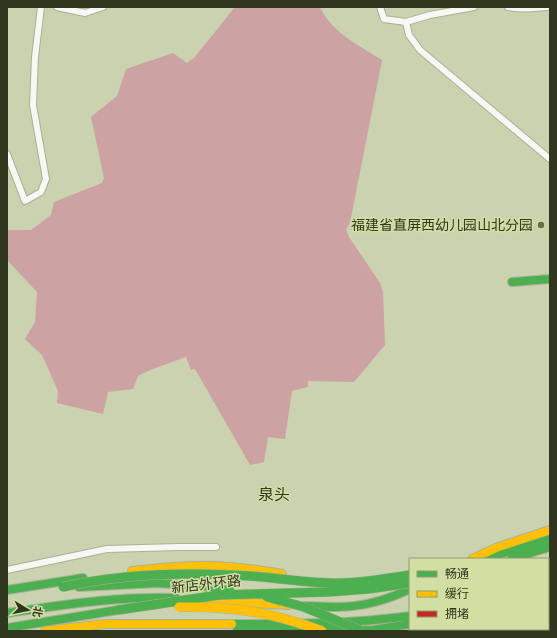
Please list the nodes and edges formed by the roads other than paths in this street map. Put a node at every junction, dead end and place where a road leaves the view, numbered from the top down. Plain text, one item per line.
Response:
1 (41, 7) edge
2 (57, 7) edge
3 (103, 7) edge
4 (380, 7) edge
5 (430, 7) edge
6 (474, 7) edge
7 (508, 7) edge
8 (547, 7) edge
9 (430, 15) junction
10 (406, 22) junction
11 (7, 154) edge
12 (550, 159) edge
13 (550, 279) edge
14 (512, 282) dead end
15 (550, 530) edge
16 (550, 539) edge
17 (216, 547) dead end
18 (550, 547) edge
19 (474, 558) edge
20 (487, 558) edge
21 (514, 558) edge
22 (7, 570) edge
23 (409, 575) edge
24 (409, 583) edge
25 (409, 583) edge
26 (63, 587) junction
27 (409, 589) edge
28 (7, 590) edge
29 (7, 597) edge
30 (118, 610) junction
31 (7, 614) edge
32 (409, 616) edge
33 (409, 624) edge
34 (7, 628) edge
35 (45, 631) edge
36 (237, 631) edge
37 (322, 631) edge
38 (362, 631) edge

1 - 11 street
2 - 3 street
4 - 10 street
5 - 9 street
6 - 9 street
7 - 8 street
9 - 10 street
10 - 12 street
13 - 14 main road
15 - 19 main road
16 - 20 main road
17 - 22 street
18 - 21 main road
23 - 26 main road, 新店外环路, bridge
24 - 28 main road
25 - 30 main road, 新店外环路, bridge
26 - 29 main road, 新店外环路
26 - 38 main road, bridge
27 - 31 main road
30 - 34 main road, 新店外环路
30 - 37 main road, bridge
32 - 35 main road
33 - 36 main road

